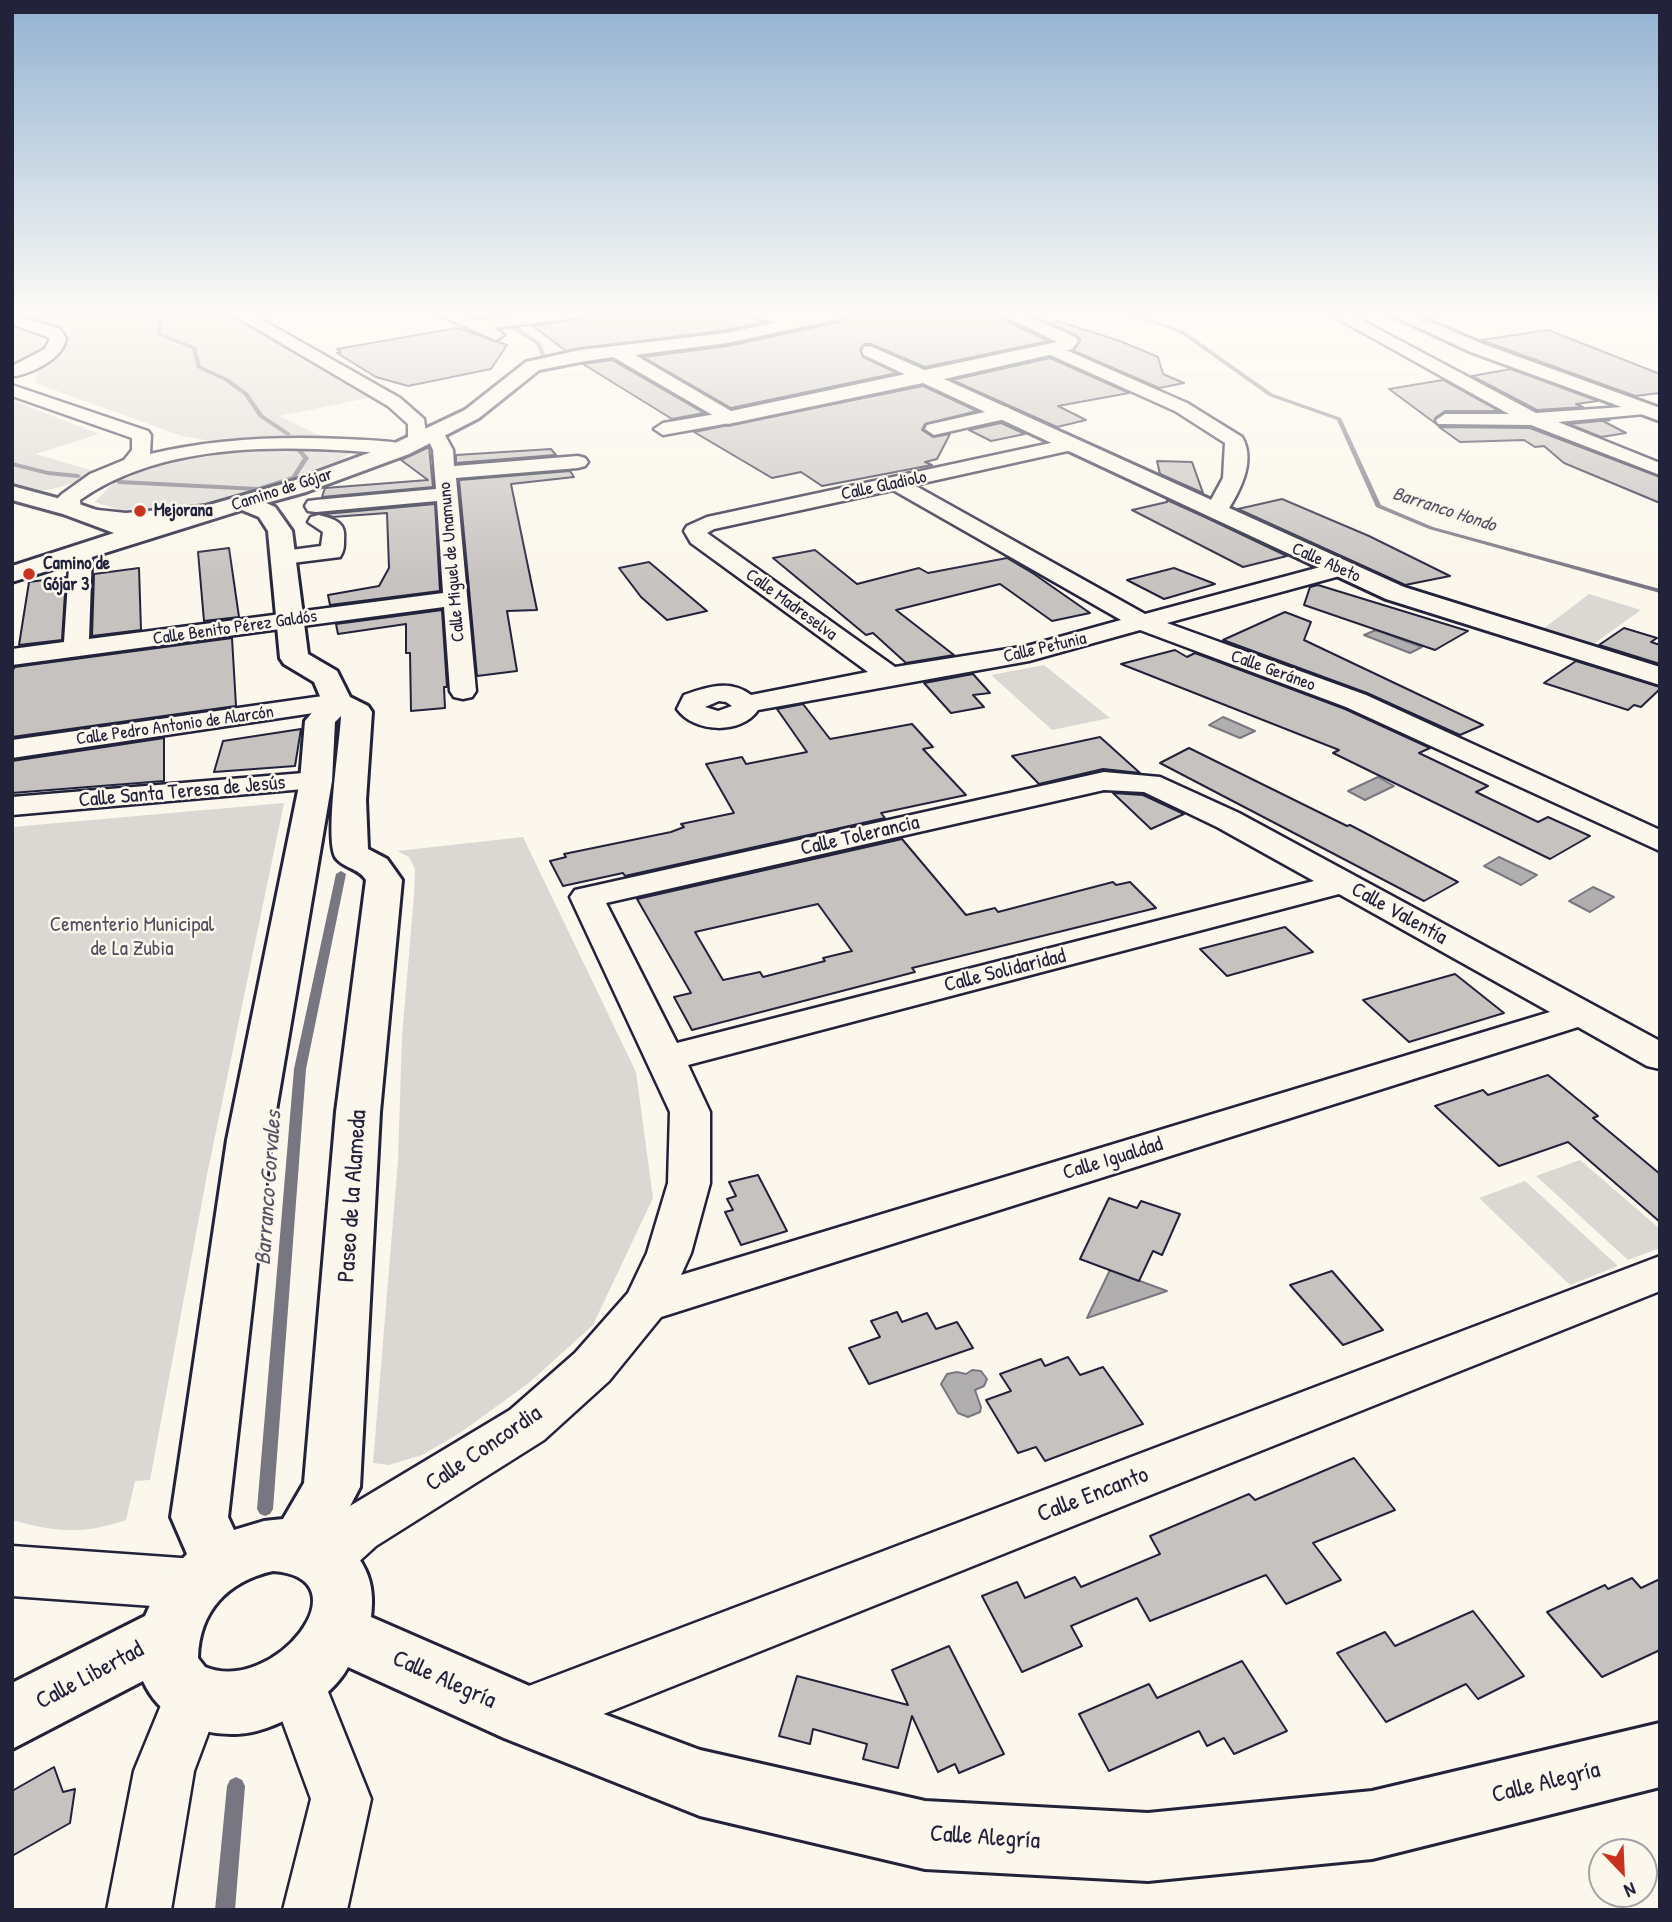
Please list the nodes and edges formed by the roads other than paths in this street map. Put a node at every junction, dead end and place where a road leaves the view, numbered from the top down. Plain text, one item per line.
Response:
1 (67, 403) edge
2 (395, 403) edge
3 (488, 403) edge
4 (702, 403) edge
5 (816, 403) edge
6 (984, 403) edge
7 (1171, 403) edge
8 (1503, 403) edge
9 (1627, 403) edge
10 (1652, 412) edge
11 (1007, 413) junction
12 (728, 418) junction
13 (1533, 419) junction
14 (1445, 421) dead end
15 (663, 429) dead end
16 (934, 429) dead end
17 (141, 435) junction
18 (424, 435) junction
19 (1074, 444) junction
20 (225, 448) junction
21 (578, 462) dead end
22 (131, 465) junction
23 (1658, 469) edge
24 (896, 483) junction
25 (445, 484) junction
26 (17, 495) edge
27 (244, 503) junction
28 (79, 504) junction
29 (212, 511) junction
30 (1216, 511) junction
31 (695, 531) joint
32 (138, 533) junction
33 (81, 552) junction
34 (284, 557) junction
35 (1339, 569) junction
36 (12, 575) edge
37 (457, 598) junction
38 (290, 620) junction
39 (1143, 624) junction
40 (76, 648) junction
41 (12, 657) edge
42 (890, 676) junction
43 (1660, 677) edge
44 (463, 691) dead end
45 (337, 702) junction
46 (746, 704) dead end
47 (12, 749) edge
48 (333, 779) junction
49 (1133, 781) joint
50 (12, 806) edge
51 (1660, 842) edge
52 (351, 853) junction
53 (299, 862) junction
54 (1344, 883) junction
55 (587, 897) joint
56 (1582, 1014) junction
57 (1660, 1057) edge
58 (666, 1058) junction
59 (1660, 1273) edge
60 (645, 1304) junction
61 (311, 1553) junction
62 (12, 1571) edge
63 (194, 1594) junction
64 (337, 1632) junction
65 (296, 1682) junction
66 (193, 1696) junction
67 (526, 1716) junction
68 (12, 1717) edge
69 (1660, 1755) edge
70 (139, 1910) edge
71 (315, 1910) edge

1 - 17 street
2 - 18 street
3 - 18 street, Camino de Gójar
4 - 12 street
5 - 12 street
6 - 11 street, Calle Abeto
7 - 30 street
8 - 13 street
9 - 10 street
10 - 13 street
11 - 16 street
11 - 19 street, Calle Abeto
12 - 15 street
13 - 14 street
13 - 23 street
17 - 20 street
17 - 22 street
18 - 20 street
18 - 25 street, Calle Miguel de Unamuno
18 - 27 street, Camino de Gójar
19 - 24 street, Calle Gladiolo
19 - 30 street, Calle Abeto
20 - 22 street
21 - 25 street
22 - 28 street
24 - 31 street, Calle Gladiolo
24 - 39 street, Calle Geráneo
25 - 34 street
25 - 37 street, Calle Miguel de Unamuno
26 - 28 street
27 - 29 street, Camino de Gójar
27 - 34 street
28 - 29 street
28 - 32 street
29 - 32 street, Camino de Gójar
30 - 35 street, Calle Abeto
31 - 42 street, Calle Madreselva
32 - 33 street, Camino de Gójar
33 - 36 street, Camino de Gójar
33 - 40 street
34 - 38 street
35 - 39 street, Calle Petunia
35 - 43 street, Calle Abeto
37 - 38 street, Calle Benito Pérez Galdós
37 - 44 street, Calle Miguel de Unamuno
38 - 40 street, Calle Benito Pérez Galdós
38 - 45 street
39 - 42 street, Calle Petunia
39 - 51 street, Calle Geráneo
40 - 41 street, Calle Benito Pérez Galdós
42 - 46 street, Calle Petunia
45 - 47 street, Calle Pedro Antonio de Alarcón
45 - 48 street
48 - 50 street, Calle Santa Teresa de Jesús
48 - 52 street
48 - 53 street
49 - 54 street, Calle Valentía
49 - 55 street, Calle Tolerancia
52 - 53 street
52 - 61 street, Paseo de la Alameda
53 - 63 street
54 - 56 street, Calle Valentía
54 - 58 street, Calle Solidaridad
55 - 58 street, Calle Concordia
56 - 57 street, Calle Valentía
56 - 60 street, Calle Igualdad
58 - 60 street, Calle Concordia
59 - 67 street, Calle Encanto
60 - 61 street, Calle Concordia
61 - 63 street
61 - 64 street
62 - 63 street
63 - 66 street
63 - 68 street, Calle Libertad
64 - 65 street
64 - 67 street, Calle Alegría
65 - 66 street
65 - 71 street
66 - 70 street
67 - 69 street, Calle Alegría

